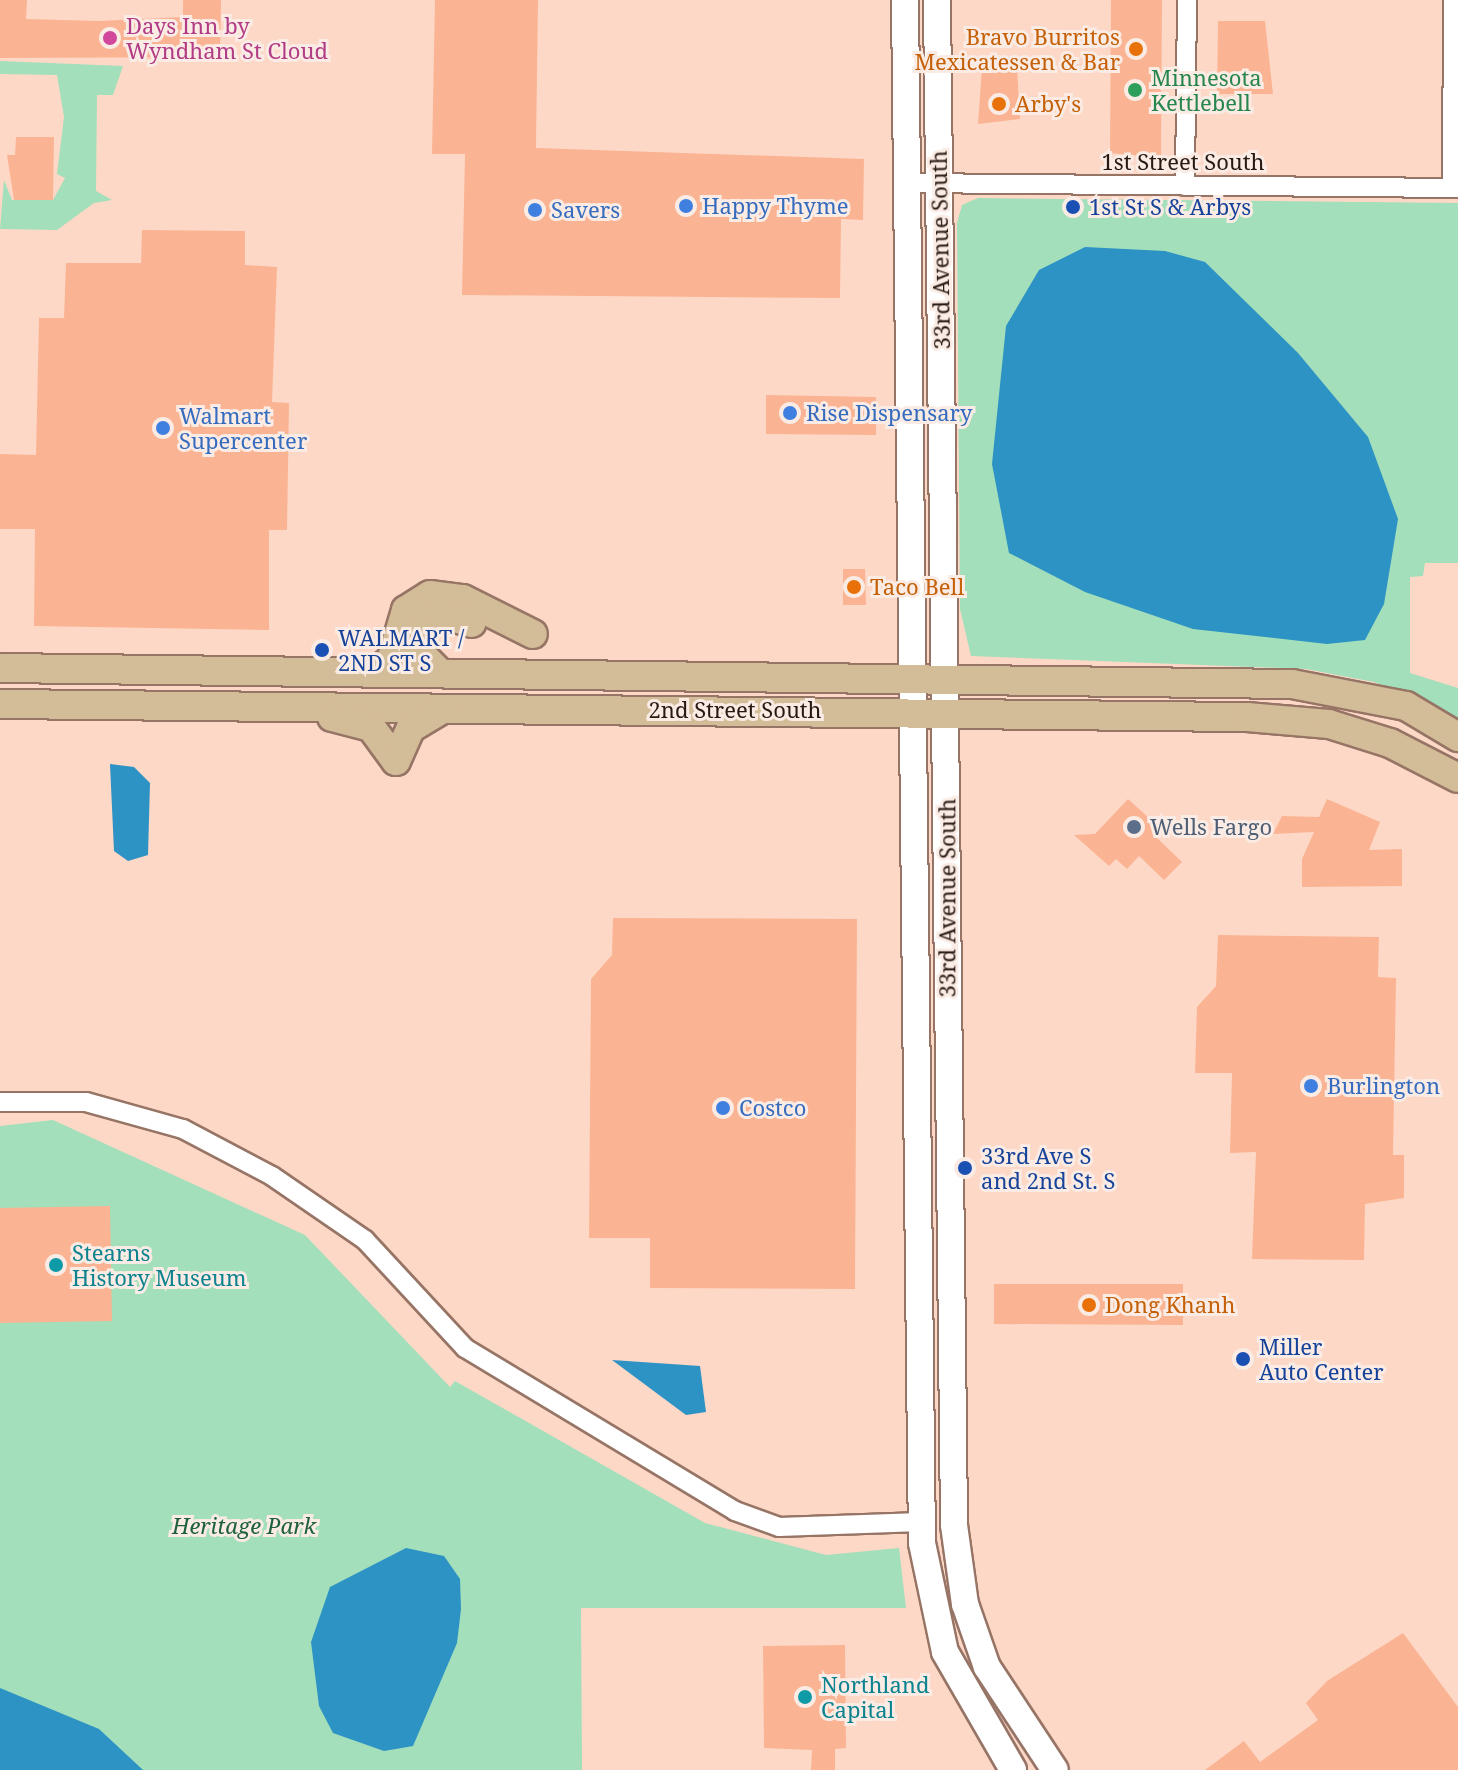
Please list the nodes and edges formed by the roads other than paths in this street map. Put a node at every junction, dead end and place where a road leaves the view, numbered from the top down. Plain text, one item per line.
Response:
1 (905, 0) edge
2 (937, 0) edge
3 (1187, 0) edge
4 (1453, 0) edge
5 (907, 183) junction
6 (939, 184) junction
7 (1185, 186) junction
8 (1455, 188) edge
9 (0, 668) edge
10 (374, 672) junction
11 (439, 672) junction
12 (911, 677) junction
13 (946, 677) junction
14 (0, 704) edge
15 (286, 706) junction
16 (446, 708) junction
17 (911, 711) junction
18 (946, 712) junction
19 (1458, 737) edge
20 (1458, 778) edge
21 (0, 1102) edge
22 (921, 1522) junction
23 (1013, 1770) edge
24 (1055, 1770) edge

1 - 5 main road, 33rd Avenue South
2 - 6 main road, 33rd Avenue South
3 - 7 street
4 - 8 street
5 - 6 street, 1st Street South
5 - 12 main road, 33rd Avenue South
6 - 7 street, 1st Street South
6 - 13 main road, 33rd Avenue South
7 - 8 street, 1st Street South
9 - 10 main road, 2nd Street South
10 - 11 main road, 2nd Street South
10 - 11 main road
11 - 12 main road, 2nd Street South
12 - 13 main road, 2nd Street South
12 - 17 main road, 33rd Avenue South
13 - 18 main road, 33rd Avenue South
13 - 19 main road, 2nd Street South
14 - 15 main road, 2nd Street South
15 - 16 main road, 2nd Street South
15 - 16 main road
16 - 17 main road, 2nd Street South
17 - 18 main road, 2nd Street South
17 - 22 main road, 33rd Avenue South
18 - 20 main road, 2nd Street South
18 - 24 main road, 33rd Avenue South
21 - 22 street
22 - 23 main road, 33rd Avenue South

